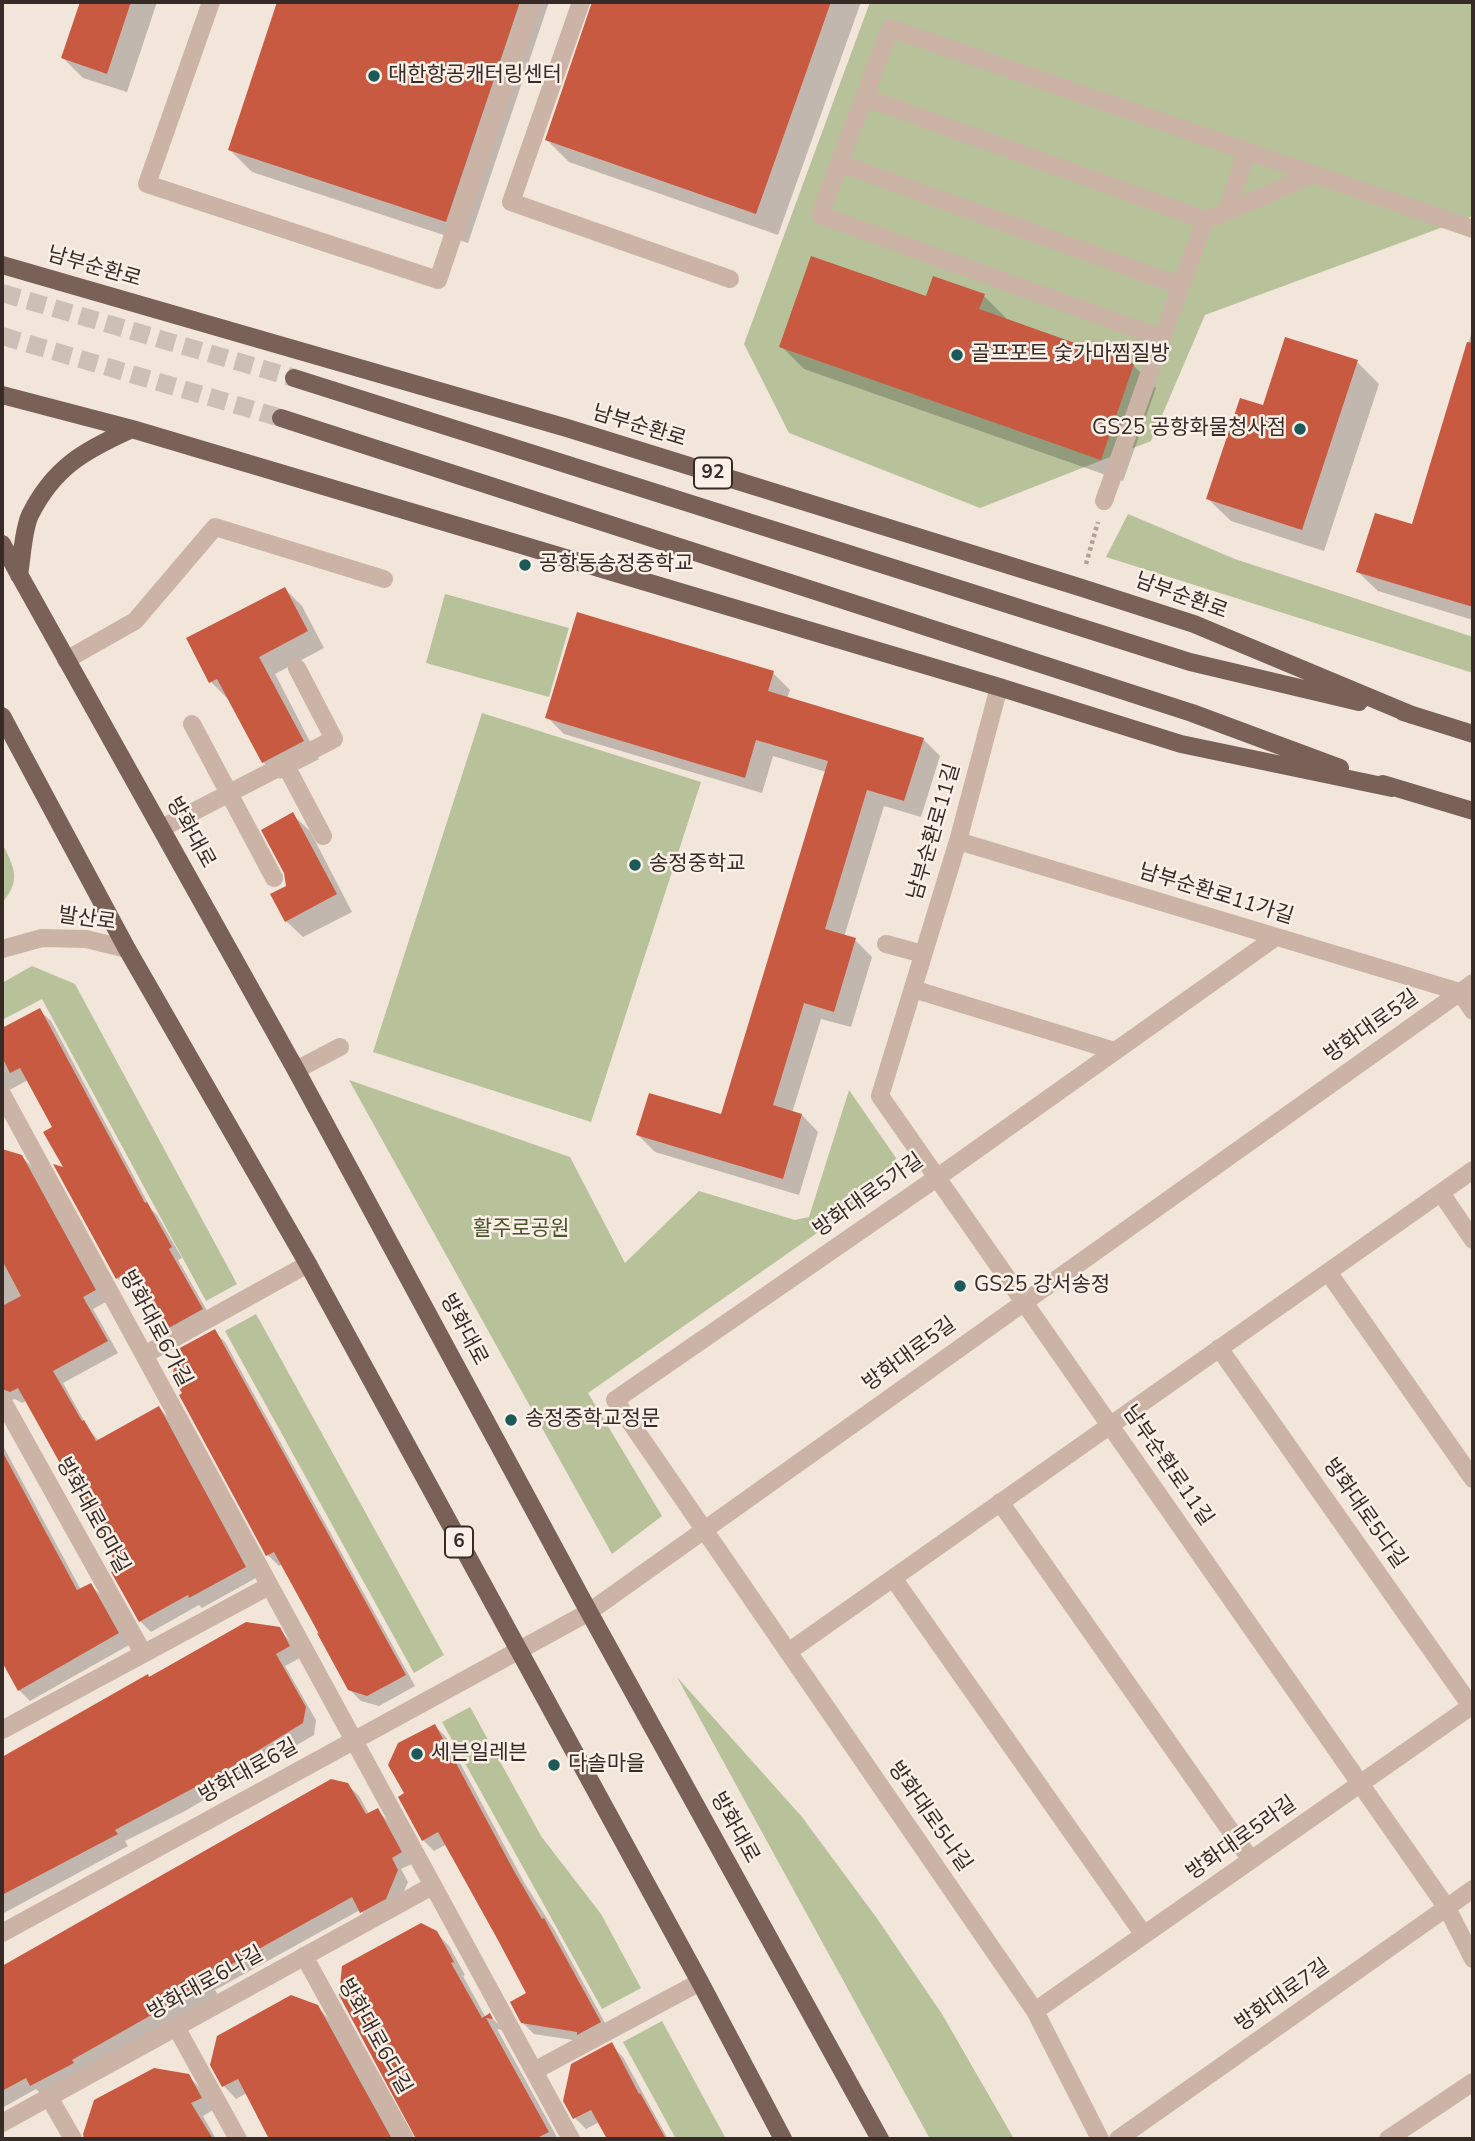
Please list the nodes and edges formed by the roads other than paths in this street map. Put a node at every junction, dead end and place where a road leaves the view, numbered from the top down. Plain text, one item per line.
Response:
1 (211, 2) edge
2 (532, 2) edge
3 (581, 2) edge
4 (864, 97) junction
5 (1247, 151) junction
6 (839, 163) junction
7 (1314, 174) junction
8 (1226, 212) junction
9 (1205, 220) junction
10 (1473, 229) edge
11 (2, 265) edge
12 (730, 279) dead end
13 (1181, 286) junction
14 (1162, 338) junction
15 (294, 378) tunnel mouth
16 (2, 395) edge
17 (281, 418) tunnel mouth
18 (132, 429) junction
19 (1104, 501) road end
20 (2, 544) edge
21 (19, 575) junction
22 (384, 579) dead end
23 (65, 660) junction
24 (297, 668) dead end
25 (999, 687) junction
26 (1412, 715) junction
27 (2, 716) edge
28 (192, 724) dead end
29 (1473, 733) edge
30 (285, 764) junction
31 (1392, 788) junction
32 (229, 793) junction
33 (1473, 811) edge
34 (162, 828) junction
35 (323, 836) dead end
36 (958, 841) junction
37 (274, 878) dead end
38 (1276, 937) junction
39 (886, 944) dead end
40 (2, 949) edge
41 (127, 949) junction
42 (923, 954) junction
43 (1467, 988) edge
44 (913, 989) junction
45 (1473, 1011) edge
46 (340, 1047) dead end
47 (1115, 1051) junction
48 (296, 1070) junction
49 (5, 1106) edge
50 (1473, 1170) edge
51 (937, 1177) junction
52 (1441, 1193) junction
53 (1473, 1240) edge
54 (309, 1264) junction
55 (1328, 1272) junction
56 (1025, 1301) junction
57 (1219, 1348) junction
58 (144, 1355) junction
59 (2, 1400) edge
60 (1111, 1425) junction
61 (1473, 1479) edge
62 (1000, 1502) junction
63 (704, 1530) junction
64 (893, 1578) junction
65 (269, 1586) junction
66 (589, 1612) junction
67 (519, 1652) junction
68 (788, 1652) junction
69 (143, 1653) junction
70 (1472, 1706) edge
71 (5, 1721) edge
72 (353, 1741) junction
73 (1361, 1784) junction
74 (1251, 1860) junction
75 (432, 1886) junction
76 (1473, 1889) edge
77 (1447, 1908) junction
78 (2, 1933) edge
79 (1144, 1935) junction
80 (304, 1956) junction
81 (1473, 1959) edge
82 (700, 1982) junction
83 (1035, 2011) junction
84 (176, 2027) junction
85 (534, 2071) junction
86 (1473, 2081) edge
87 (49, 2097) junction
88 (2, 2123) edge
89 (73, 2139) edge
90 (238, 2139) edge
91 (405, 2139) edge
92 (571, 2139) edge
93 (783, 2139) edge
94 (880, 2139) edge
95 (1100, 2139) edge
96 (1118, 2139) edge
97 (1388, 2139) edge

1 - 2 street
3 - 12 street
4 - 5 street
4 - 6 street
4 - 9 street
5 - 7 street
5 - 8 street
6 - 13 street
6 - 14 street
7 - 8 street
7 - 10 street
8 - 9 street
9 - 13 street
11 - 26 main road, 남부순환로 / 92
13 - 14 street
14 - 19 street
15 - 26 main road, 남부순환로 / 92
16 - 18 main road
17 - 31 main road
18 - 21 main road
18 - 25 main road
20 - 21 main road, 방화대로
21 - 23 main road, 방화대로
22 - 23 street
23 - 34 main road, 방화대로
24 - 30 street
25 - 31 main road
25 - 36 street, 남부순환로11길
26 - 29 main road, 남부순환로 / 92
27 - 41 main road
28 - 32 street
30 - 32 street
30 - 35 street
31 - 33 main road
32 - 34 street
32 - 37 street
34 - 48 main road, 방화대로
36 - 38 street, 남부순환로11가길
36 - 42 street, 남부순환로11길
38 - 43 street, 남부순환로11가길
38 - 47 street, 방화대로5가길
39 - 42 street
40 - 41 street, 발산로
41 - 54 main road, 6
42 - 44 street, 남부순환로11길
43 - 45 street
43 - 56 street, 방화대로5길
44 - 47 street
44 - 51 street, 남부순환로11길
46 - 48 street
47 - 51 street, 방화대로5가길
48 - 66 main road, 방화대로
49 - 58 street, 방화대로6가길
50 - 52 street
51 - 56 street, 남부순환로11길
51 - 63 street, 방화대로5가길
52 - 53 street
52 - 55 street
54 - 58 street
54 - 67 main road, 6
55 - 57 street
55 - 61 street
56 - 60 street, 남부순환로11길
56 - 63 street, 방화대로5길
57 - 60 street
57 - 70 street, 방화대로5다길
58 - 65 street, 방화대로6가길
59 - 69 street, 방화대로6마길
60 - 62 street
60 - 73 street, 남부순환로11길
62 - 64 street
62 - 74 street
63 - 66 street, 방화대로5길
63 - 68 street, 방화대로5나길
64 - 68 street
64 - 79 street
65 - 69 street
65 - 72 street, 방화대로6가길
66 - 67 street, 방화대로5길
66 - 94 main road, 방화대로
67 - 72 street, 방화대로6길
67 - 82 main road, 6
68 - 83 street, 방화대로5나길
69 - 71 street
70 - 73 street, 방화대로5라길
72 - 75 street
72 - 78 street, 방화대로6길
73 - 74 street, 방화대로5라길
73 - 77 street, 남부순환로11길
74 - 79 street, 방화대로5라길
75 - 80 street, 방화대로6나길
75 - 85 street
76 - 77 street, 방화대로7길
77 - 81 street, 남부순환로11길
77 - 96 street, 방화대로7길
79 - 83 street, 방화대로5라길
80 - 84 street, 방화대로6나길
80 - 91 street, 방화대로6다길
82 - 85 street
82 - 93 main road, 6
83 - 95 street, 방화대로5나길
84 - 87 street, 방화대로6나길
84 - 90 street
85 - 92 street
86 - 97 street
87 - 88 street, 방화대로6나길
87 - 89 street

